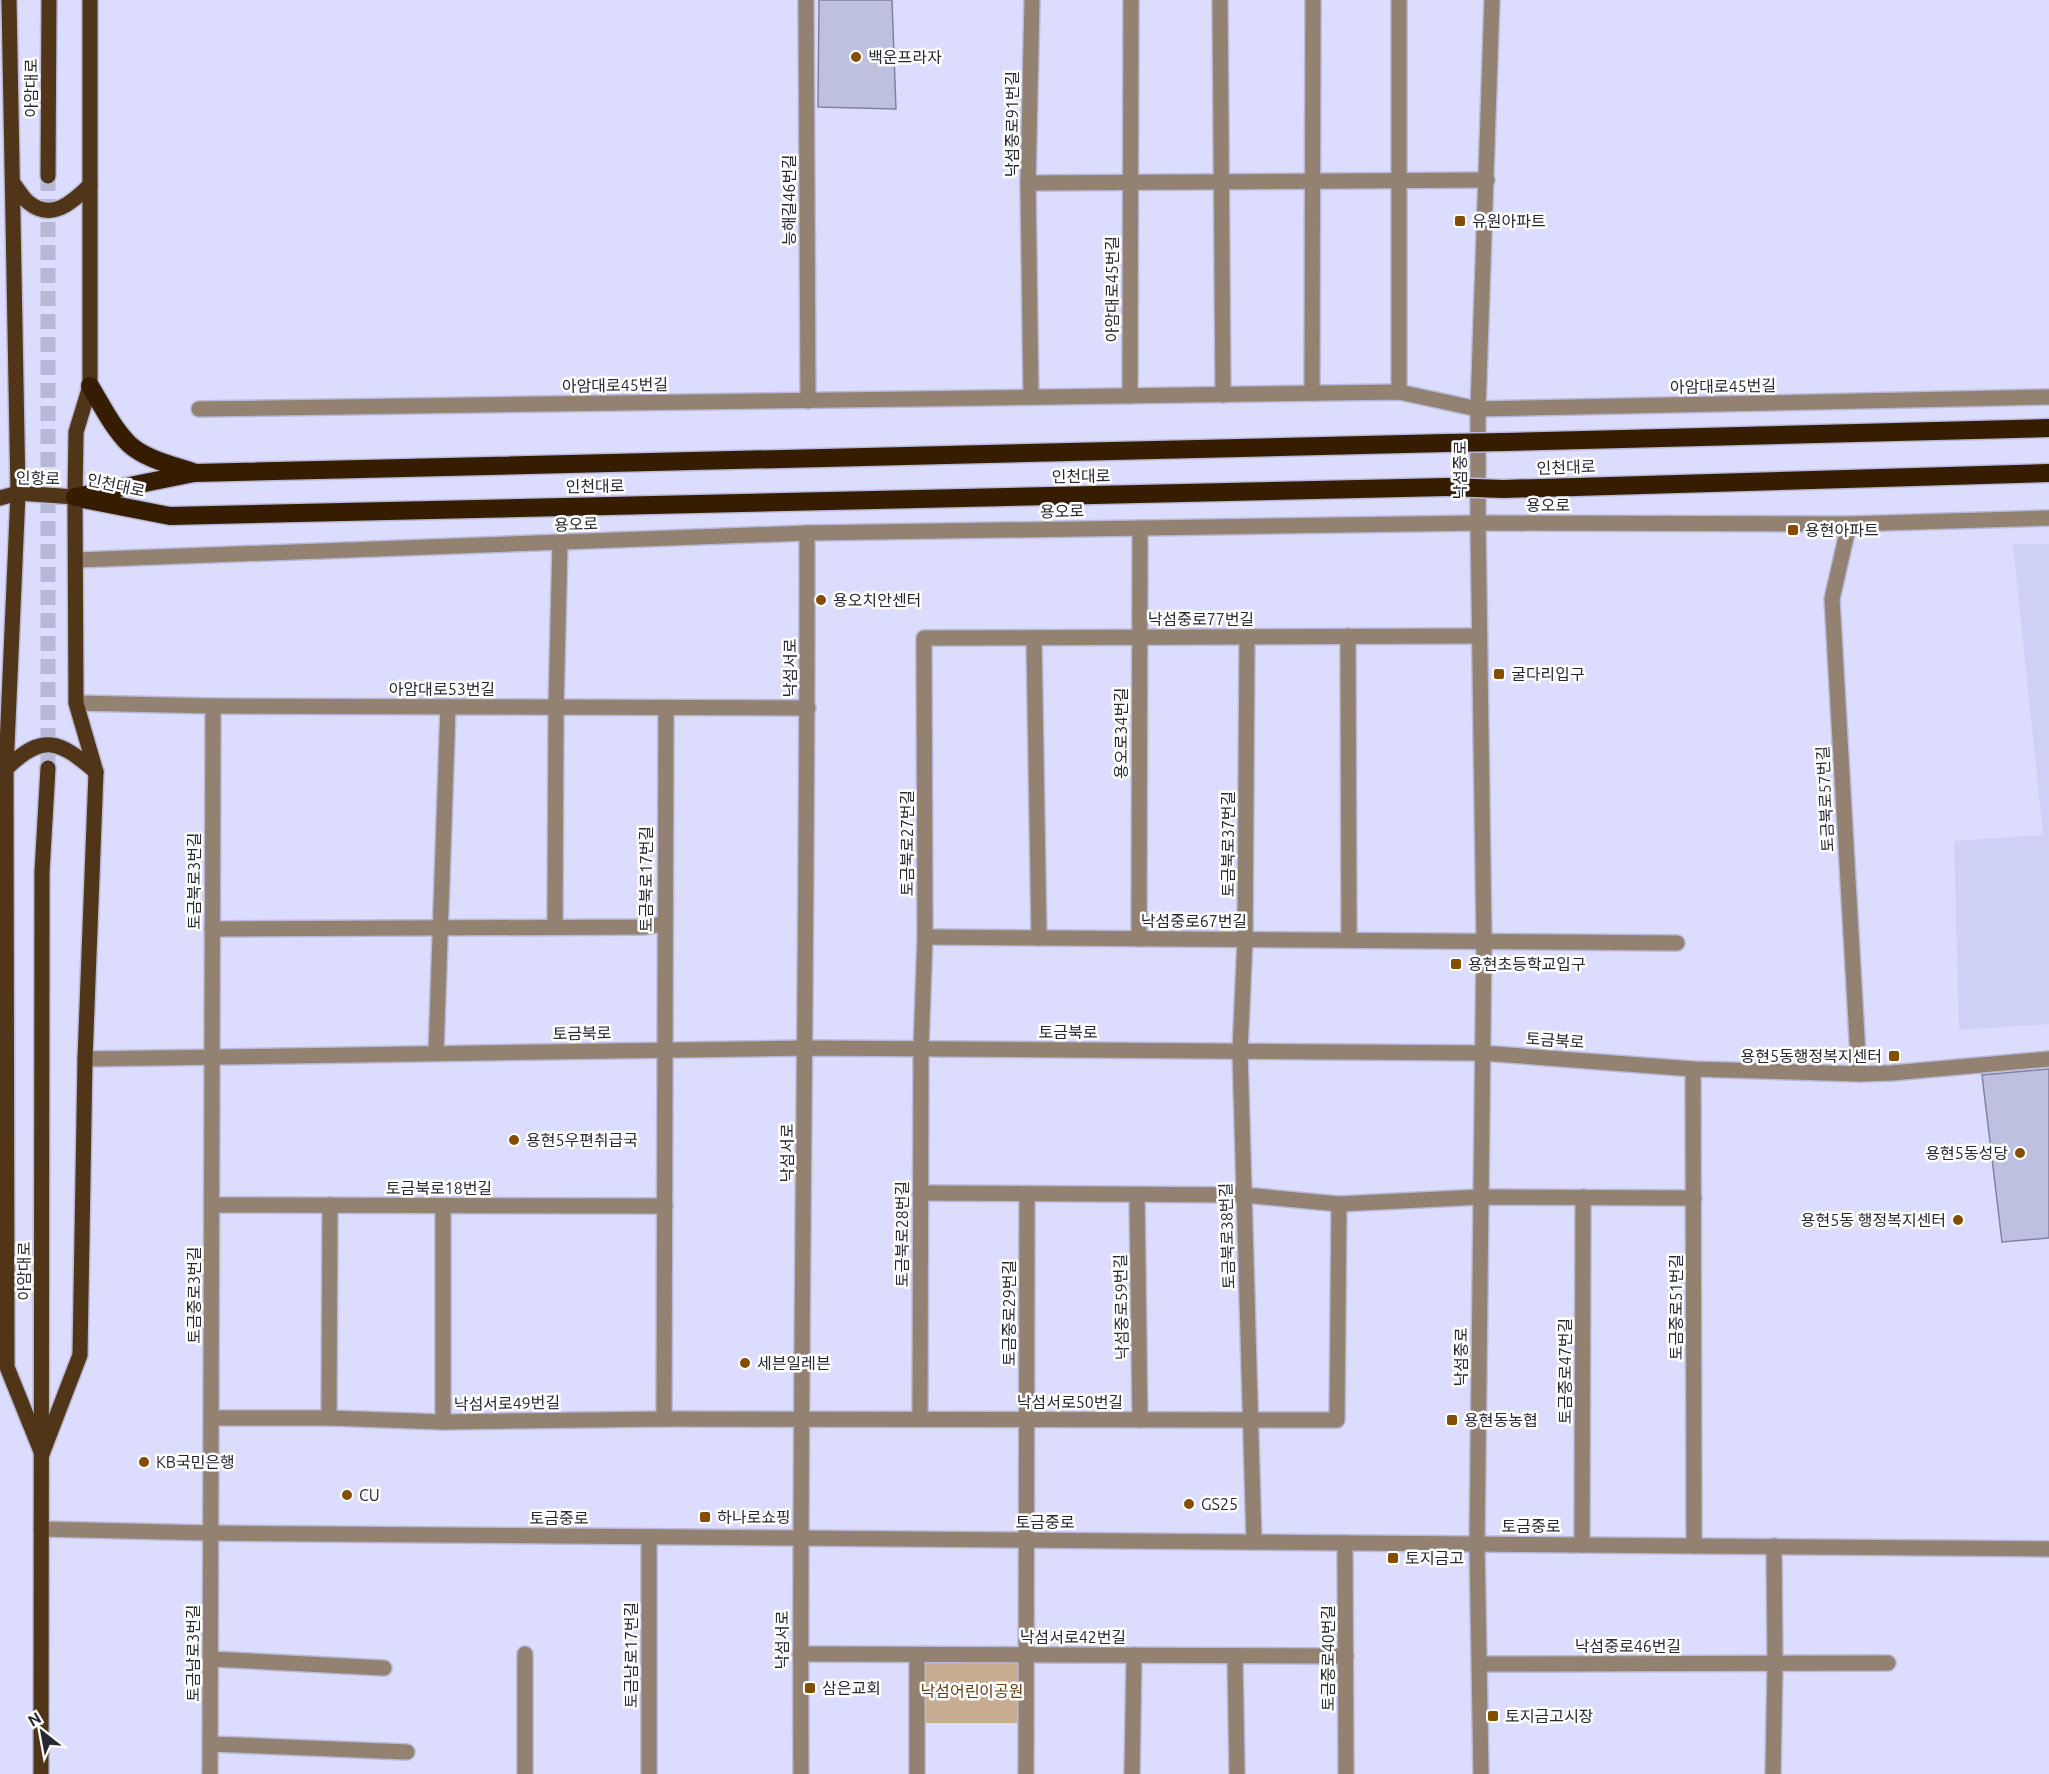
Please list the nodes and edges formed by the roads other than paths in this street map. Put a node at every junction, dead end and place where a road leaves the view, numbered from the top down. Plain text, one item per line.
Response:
1 (9, 0) edge
2 (49, 0) edge
3 (90, 0) edge
4 (806, 0) edge
5 (1032, 0) edge
6 (1131, 0) edge
7 (1220, 0) edge
8 (1313, 0) edge
9 (1399, 0) edge
10 (1492, 0) edge
11 (48, 176) tunnel mouth
12 (1487, 180) junction
13 (1311, 181) junction
14 (1399, 181) junction
15 (1220, 182) junction
16 (13, 183) junction
17 (1028, 183) junction
18 (1131, 183) junction
19 (90, 185) junction
20 (90, 386) junction
21 (1399, 392) junction
22 (1312, 393) junction
23 (1223, 395) junction
24 (1130, 396) junction
25 (1030, 397) junction
26 (2049, 397) edge
27 (808, 400) junction
28 (199, 409) dead end
29 (1478, 409) junction
30 (2049, 429) edge
31 (194, 473) junction
32 (2049, 473) edge
33 (18, 493) junction
34 (75, 497) junction
35 (0, 498) edge
36 (2049, 518) edge
37 (1478, 523) junction
38 (1849, 524) junction
39 (1140, 528) junction
40 (807, 533) junction
41 (560, 542) junction
42 (76, 560) junction
43 (1348, 636) junction
44 (1478, 636) junction
45 (1139, 637) junction
46 (1247, 637) junction
47 (924, 638) joint
48 (1034, 638) junction
49 (0, 639) edge
50 (9, 657) junction
51 (76, 703) junction
52 (213, 706) junction
53 (448, 707) junction
54 (556, 707) junction
55 (666, 708) junction
56 (808, 708) junction
57 (48, 768) tunnel mouth
58 (6, 769) junction
59 (96, 772) junction
60 (664, 924) junction
61 (555, 927) junction
62 (441, 928) junction
63 (212, 929) junction
64 (925, 937) junction
65 (1039, 938) junction
66 (1139, 939) junction
67 (1245, 940) junction
68 (1349, 940) junction
69 (1484, 941) junction
70 (1677, 943) dead end
71 (805, 1048) junction
72 (921, 1049) junction
73 (664, 1050) junction
74 (1240, 1051) junction
75 (436, 1053) junction
76 (1482, 1053) junction
77 (211, 1056) junction
78 (86, 1059) junction
79 (2049, 1059) edge
80 (1692, 1069) junction
81 (1859, 1074) junction
82 (920, 1193) junction
83 (1027, 1194) junction
84 (1137, 1195) junction
85 (1244, 1195) junction
86 (1480, 1197) junction
87 (1583, 1197) junction
88 (1694, 1198) junction
89 (1339, 1204) junction
90 (213, 1205) junction
91 (330, 1205) junction
92 (443, 1206) junction
93 (665, 1206) junction
94 (212, 1418) junction
95 (329, 1418) junction
96 (664, 1419) junction
97 (802, 1419) junction
98 (920, 1419) junction
99 (1028, 1420) junction
100 (1140, 1420) junction
101 (1251, 1420) junction
102 (443, 1422) junction
103 (42, 1454) junction
104 (41, 1529) junction
105 (210, 1533) junction
106 (649, 1537) junction
107 (800, 1538) junction
108 (1026, 1540) junction
109 (1254, 1542) junction
110 (1345, 1543) junction
111 (1478, 1544) junction
112 (1582, 1545) junction
113 (1694, 1546) junction
114 (1774, 1546) junction
115 (2049, 1549) edge
116 (525, 1654) dead end
117 (800, 1654) junction
118 (917, 1655) junction
119 (1026, 1655) junction
120 (1134, 1655) junction
121 (1235, 1656) junction
122 (1346, 1656) junction
123 (211, 1659) junction
124 (1888, 1663) dead end
125 (1480, 1664) junction
126 (1775, 1664) junction
127 (384, 1668) dead end
128 (210, 1744) junction
129 (407, 1752) dead end
130 (1773, 1772) edge
131 (41, 1774) edge
132 (210, 1774) edge
133 (525, 1774) edge
134 (649, 1774) edge
135 (801, 1774) edge
136 (917, 1774) edge
137 (1026, 1774) edge
138 (1132, 1774) edge
139 (1237, 1774) edge
140 (1346, 1774) edge
141 (1481, 1774) edge

1 - 16 main road
2 - 11 main road, 아암대로
3 - 19 main road
4 - 27 street, 능해길46번길
5 - 17 street, 낙섬중로91번길
6 - 18 street
7 - 15 street
8 - 13 street
9 - 14 street
10 - 12 street, 낙섬중로
12 - 14 street, 낙섬중로91번길
12 - 29 street, 낙섬중로
13 - 14 street, 낙섬중로91번길
13 - 15 street, 낙섬중로91번길
13 - 22 street
14 - 21 street
15 - 18 street, 낙섬중로91번길
15 - 23 street
16 - 19 main road
16 - 33 main road
17 - 18 street, 낙섬중로91번길
17 - 25 street
18 - 24 street, 아암대로45번길
19 - 20 main road
20 - 31 highway
20 - 34 main road
21 - 22 street, 아암대로45번길
21 - 29 street, 아암대로45번길
22 - 23 street, 아암대로45번길
23 - 24 street, 아암대로45번길
24 - 25 street, 아암대로45번길
25 - 27 street, 아암대로45번길
26 - 29 street, 아암대로45번길
27 - 28 street, 아암대로45번길
29 - 37 street, 낙섬중로
30 - 31 highway, 인천대로, bridge
31 - 34 highway, 인천대로
32 - 34 highway, 인천대로, bridge
33 - 34 main road, 인항로
33 - 35 main road, 인항로
33 - 50 main road
34 - 42 main road
36 - 38 street, 용오로
37 - 38 street, 용오로
37 - 39 street, 용오로
37 - 44 street, 낙섬중로
38 - 81 street, 토금북로57번길
39 - 40 street, 용오로
39 - 45 street, 용오로34번길
40 - 41 street, 용오로
40 - 56 street, 낙섬서로
41 - 42 street, 용오로
41 - 54 street
42 - 51 main road
43 - 44 street, 낙섬중로77번길
43 - 46 street, 낙섬중로77번길
43 - 68 street
44 - 69 street, 낙섬중로
45 - 46 street, 낙섬중로77번길
45 - 48 street, 낙섬중로77번길
45 - 66 street, 용오로34번길
46 - 67 street, 토금북로37번길
47 - 48 street, 낙섬중로77번길
47 - 64 street, 토금북로27번길
48 - 65 street
49 - 50 main road
50 - 58 main road
51 - 52 street, 아암대로53번길
51 - 59 main road
52 - 53 street, 아암대로53번길
52 - 63 street, 토금북로3번길
53 - 54 street, 아암대로53번길
53 - 62 street
54 - 55 street, 아암대로53번길
54 - 61 street
55 - 56 street, 아암대로53번길
55 - 60 street, 토금북로17번길
56 - 71 street, 낙섬서로
57 - 103 main road, 아암대로
58 - 59 main road
58 - 103 main road
59 - 78 main road
60 - 61 street
60 - 73 street, 토금북로17번길
61 - 62 street
62 - 63 street
62 - 75 street
63 - 77 street, 토금북로3번길
64 - 65 street, 낙섬중로67번길
64 - 72 street, 토금북로27번길
65 - 66 street, 낙섬중로67번길
66 - 67 street, 낙섬중로67번길
67 - 68 street, 낙섬중로67번길
67 - 74 street, 토금북로37번길
68 - 69 street, 낙섬중로67번길
69 - 70 street
69 - 76 street, 낙섬중로
71 - 72 street, 토금북로
71 - 73 street, 토금북로
71 - 97 street, 낙섬서로
72 - 74 street, 토금북로
72 - 82 street, 토금북로28번길
73 - 75 street, 토금북로
73 - 93 street
74 - 76 street, 토금북로
74 - 85 street, 토금북로38번길
75 - 77 street, 토금북로
76 - 80 street, 토금북로
76 - 86 street, 낙섬중로
77 - 78 street, 토금북로
77 - 90 street, 토금중로3번길
78 - 103 main road
79 - 81 street, 토금북로
80 - 81 street, 토금북로
80 - 88 street, 토금중로51번길
82 - 83 street
82 - 98 street, 토금북로28번길
83 - 84 street
83 - 99 street, 토금중로29번길
84 - 85 street
84 - 100 street, 낙섬중로59번길
85 - 89 street
85 - 101 street, 토금북로38번길
86 - 87 street
86 - 89 street
86 - 111 street, 낙섬중로
87 - 88 street
87 - 112 street, 토금중로47번길
88 - 113 street, 토금중로51번길
89 - 101 street, 낙섬서로50번길
90 - 91 street, 토금북로18번길
90 - 94 street, 토금중로3번길
91 - 92 street, 토금북로18번길
91 - 95 street
92 - 93 street, 토금북로18번길
92 - 102 street
93 - 96 street
94 - 95 street, 낙섬서로49번길
94 - 105 street, 토금중로3번길
95 - 102 street, 낙섬서로49번길
96 - 97 street, 낙섬서로49번길
96 - 102 street, 낙섬서로49번길
97 - 98 street, 낙섬서로50번길
97 - 107 street, 낙섬서로
98 - 99 street, 낙섬서로50번길
99 - 100 street, 낙섬서로50번길
99 - 108 street, 토금중로29번길
100 - 101 street, 낙섬서로50번길
101 - 109 street, 토금북로38번길
103 - 104 main road, 아암대로
104 - 105 street, 토금중로
104 - 131 main road, 아암대로
105 - 106 street, 토금중로
105 - 123 street, 토금남로3번길
106 - 107 street, 토금중로
106 - 134 street, 토금남로17번길
107 - 108 street, 토금중로
107 - 117 street, 낙섬서로
108 - 109 street, 토금중로
108 - 119 street, 토금중로29번길
109 - 110 street, 토금중로
110 - 111 street, 토금중로
110 - 122 street, 토금중로40번길
111 - 112 street, 토금중로
111 - 125 street, 낙섬중로
112 - 113 street, 토금중로
113 - 114 street, 토금중로
114 - 115 street, 토금중로
114 - 126 street
116 - 133 street
117 - 118 street, 낙섬서로42번길
117 - 135 street, 낙섬서로
118 - 119 street, 낙섬서로42번길
118 - 136 street
119 - 120 street, 낙섬서로42번길
119 - 137 street, 토금중로29번길
120 - 121 street, 낙섬서로42번길
120 - 138 street
121 - 122 street, 낙섬서로42번길
121 - 139 street
122 - 140 street, 토금중로40번길
123 - 127 street
123 - 128 street, 토금남로3번길
124 - 126 street, 낙섬중로46번길
125 - 126 street, 낙섬중로46번길
125 - 141 street, 낙섬중로
126 - 130 street
128 - 129 street
128 - 132 street, 토금남로3번길

